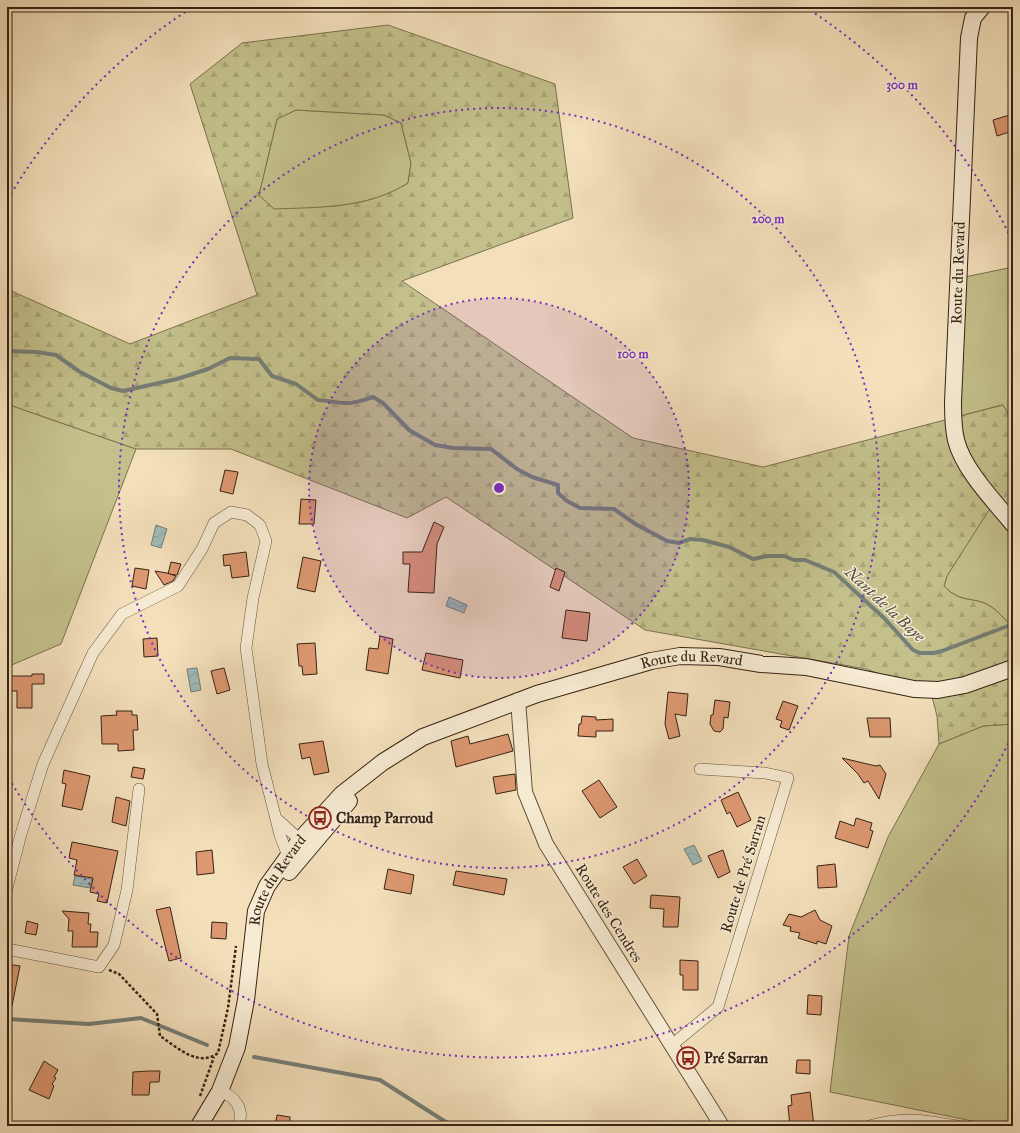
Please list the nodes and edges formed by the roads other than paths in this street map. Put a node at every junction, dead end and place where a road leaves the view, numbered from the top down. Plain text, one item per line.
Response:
1 (982, 7) edge
2 (1013, 524) edge
3 (1013, 668) edge
4 (518, 700) junction
5 (700, 769) dead end
6 (139, 789) dead end
7 (278, 820) junction
8 (297, 850) junction
9 (7, 888) edge
10 (7, 949) edge
11 (672, 1045) junction
12 (220, 1091) junction
13 (199, 1126) edge
14 (238, 1126) edge
15 (722, 1126) edge
16 (869, 1126) edge
17 (958, 1126) edge

1 - 2 main road, Route du Revard
3 - 4 main road, Route du Revard
4 - 8 main road, Route du Revard
4 - 11 street, Route des Cendres
5 - 11 street, Route de Pré Sarran
6 - 10 street
7 - 8 street
7 - 8 street
7 - 9 street
8 - 12 main road, Route du Revard
11 - 15 street, Route des Cendres
12 - 13 main road, Route du Revard
12 - 14 street
16 - 17 street

